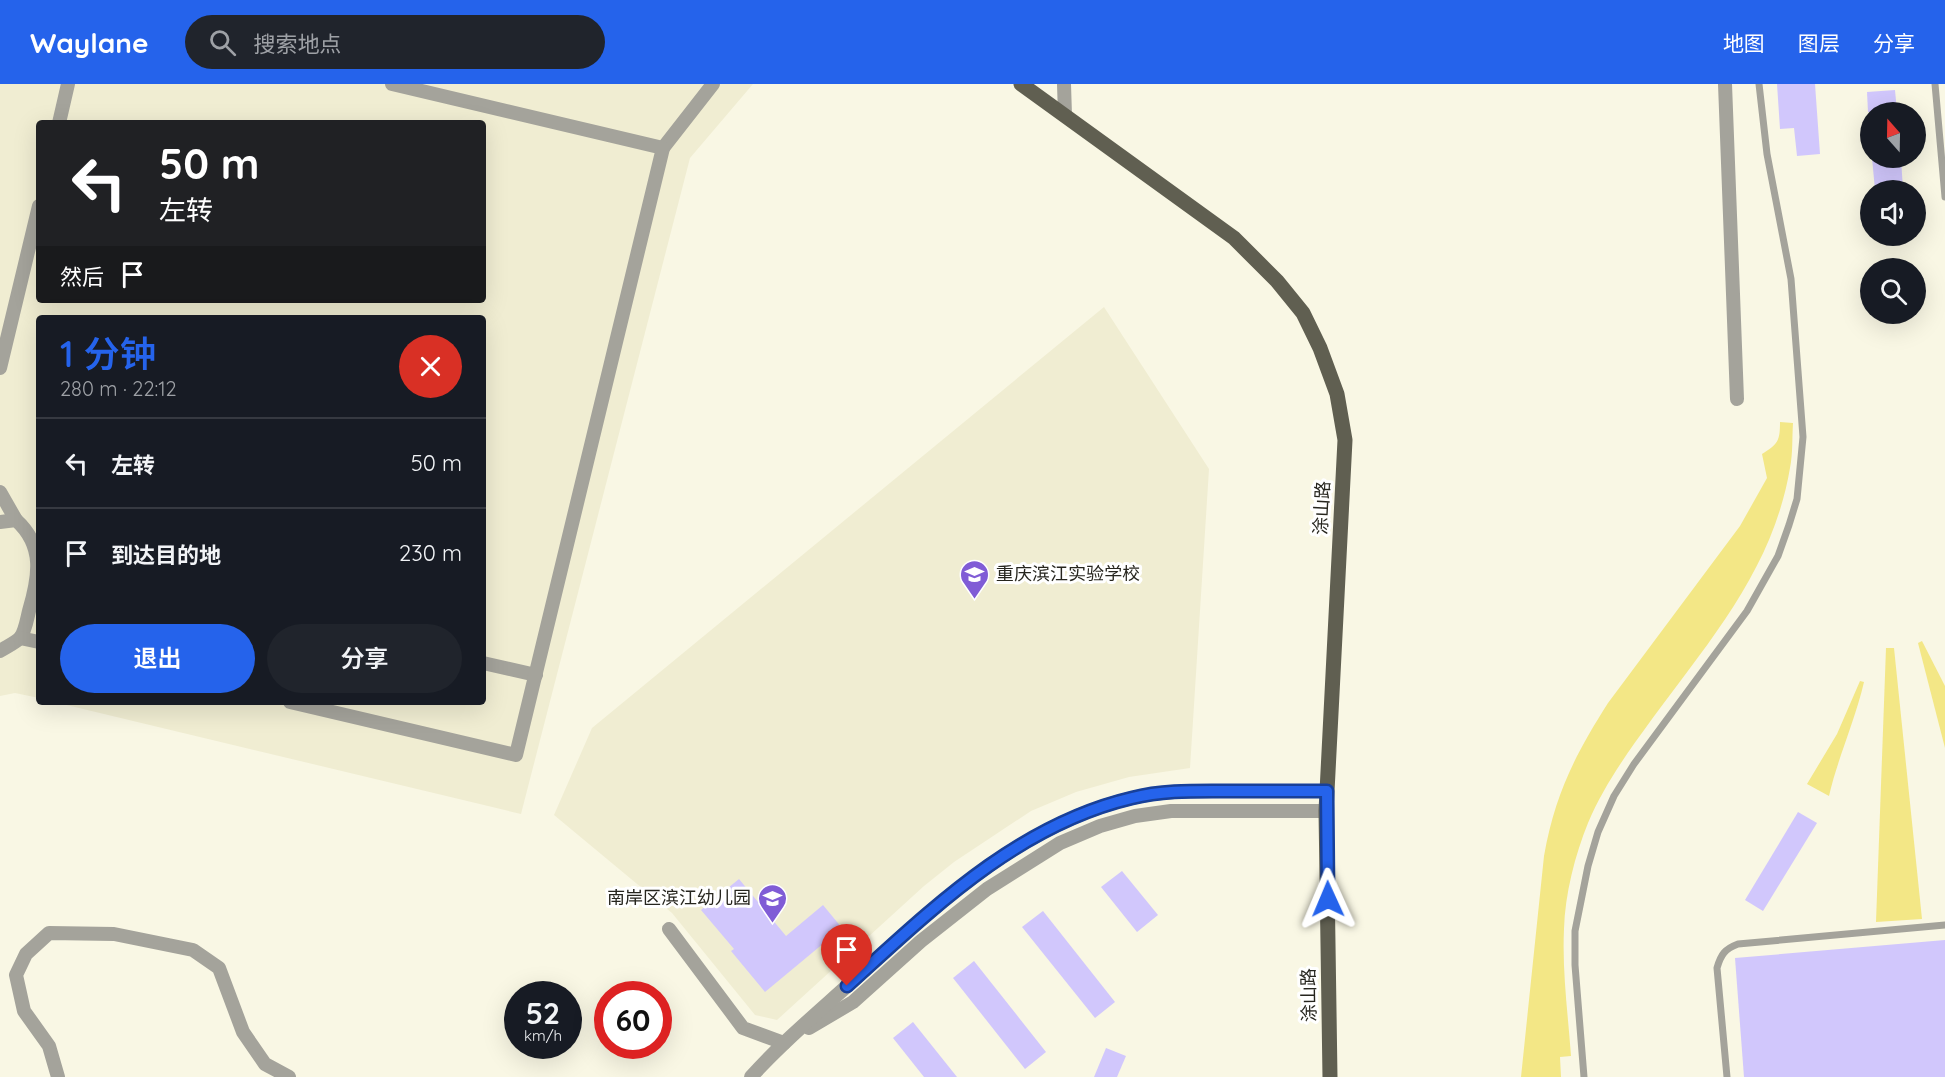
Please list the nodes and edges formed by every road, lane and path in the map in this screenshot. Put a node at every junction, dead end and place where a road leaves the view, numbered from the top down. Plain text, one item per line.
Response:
1 (68, 84) edge
2 (392, 84) edge
3 (713, 84) edge
4 (1021, 84) edge
5 (1065, 84) edge
6 (1725, 84) edge
7 (1759, 84) edge
8 (1935, 84) edge
9 (1065, 115) junction
10 (60, 120) edge
11 (663, 148) junction
12 (1945, 197) edge
13 (36, 218) edge
14 (0, 368) edge
15 (1737, 399) dead end
16 (0, 492) edge
17 (16, 520) junction
18 (0, 522) edge
19 (36, 552) edge
20 (36, 590) edge
21 (20, 638) junction
22 (36, 641) edge
23 (0, 651) edge
24 (486, 664) edge
25 (536, 675) junction
26 (303, 705) edge
27 (1327, 791) junction
28 (1326, 811) junction
29 (1945, 925) edge
30 (669, 929) dead end
31 (784, 1043) junction
32 (58, 1077) edge
33 (289, 1077) edge
34 (751, 1077) edge
35 (1330, 1077) edge
36 (1584, 1077) edge
37 (1727, 1077) edge

1 - 10 street
2 - 11 street
3 - 11 street
4 - 9 main road, 涂山路
5 - 9 street
6 - 15 street
7 - 36 lane
8 - 12 lane
9 - 27 main road, 涂山路
11 - 25 street
13 - 14 street
16 - 17 street
17 - 18 street
17 - 19 street
20 - 21 street
21 - 22 street
21 - 23 street
24 - 25 street
25 - 26 street
27 - 28 main road, 涂山路
27 - 31 street
28 - 31 street
28 - 35 main road, 涂山路
29 - 37 lane
30 - 31 street
31 - 34 street
32 - 33 street

